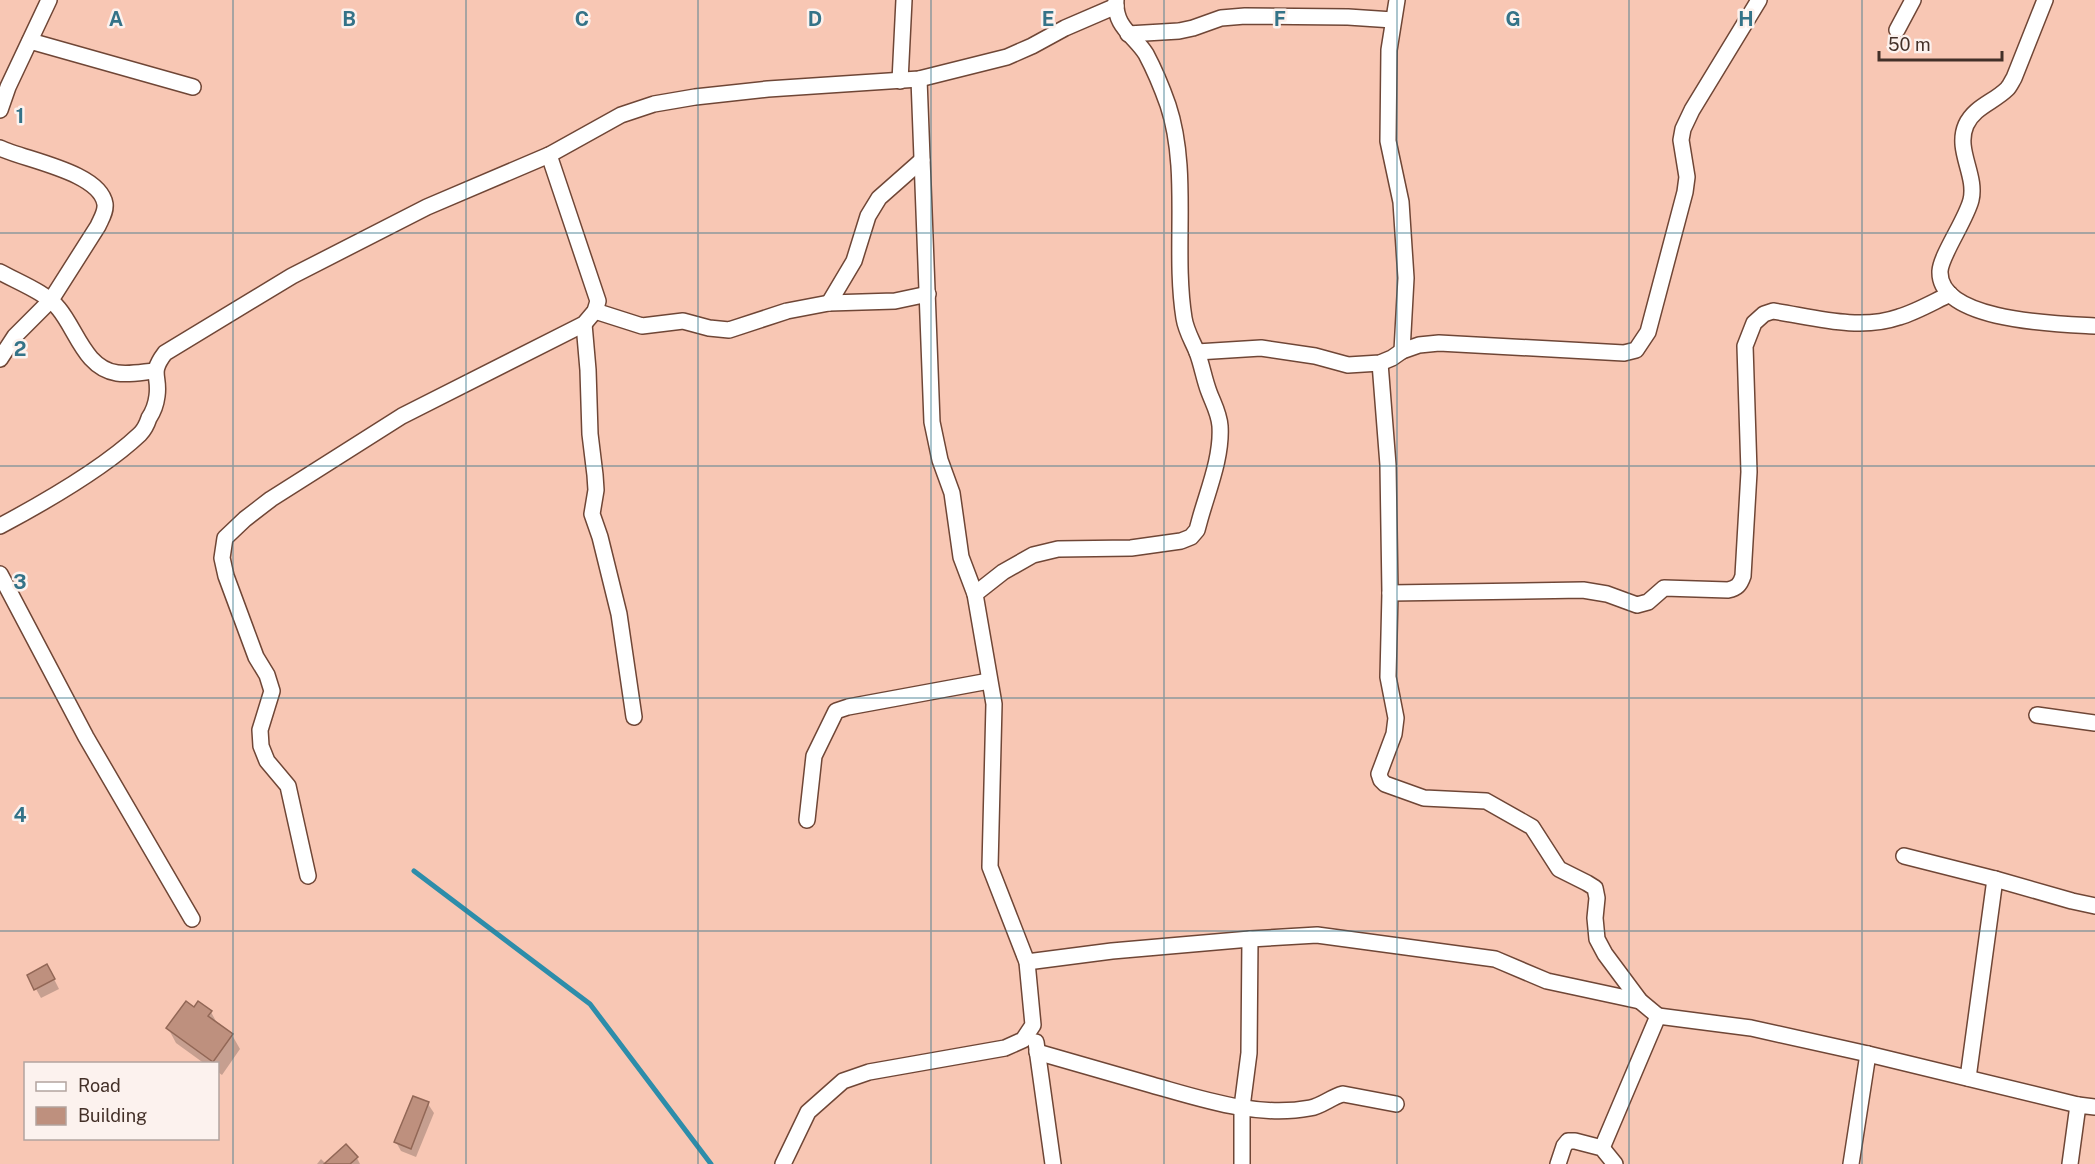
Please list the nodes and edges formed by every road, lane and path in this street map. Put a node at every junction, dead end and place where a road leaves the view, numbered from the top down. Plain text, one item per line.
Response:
1 (49, 0) edge
2 (904, 0) edge
3 (1397, 0) edge
4 (1759, 0) edge
5 (1913, 0) edge
6 (2045, 0) edge
7 (1116, 3) edge
8 (1393, 20) junction
9 (1897, 30) dead end
10 (1128, 34) junction
11 (30, 41) junction
12 (918, 80) junction
13 (900, 81) junction
14 (193, 87) dead end
15 (0, 110) edge
16 (0, 148) edge
17 (549, 155) junction
18 (922, 160) junction
19 (0, 272) edge
20 (928, 294) junction
21 (1950, 294) junction
22 (51, 300) junction
23 (829, 303) junction
24 (595, 311) junction
25 (584, 324) junction
26 (2095, 326) edge
27 (1401, 351) junction
28 (1197, 352) junction
29 (0, 359) edge
30 (1380, 363) junction
31 (154, 371) junction
32 (0, 526) edge
33 (0, 574) edge
34 (1390, 593) junction
35 (975, 594) junction
36 (989, 681) junction
37 (2037, 715) dead end
38 (634, 717) dead end
39 (2095, 723) edge
40 (807, 820) dead end
41 (1904, 856) dead end
42 (308, 876) dead end
43 (1995, 879) junction
44 (2095, 906) edge
45 (192, 919) dead end
46 (1250, 939) junction
47 (1027, 962) junction
48 (1640, 1001) junction
49 (1658, 1016) junction
50 (1033, 1024) junction
51 (1037, 1052) junction
52 (1868, 1054) junction
53 (1968, 1078) junction
54 (1396, 1104) dead end
55 (2078, 1105) junction
56 (1242, 1107) junction
57 (2095, 1107) edge
58 (1602, 1148) junction
59 (783, 1164) edge
60 (1053, 1164) edge
61 (1242, 1164) edge
62 (1558, 1164) edge
63 (1615, 1164) edge
64 (1851, 1164) edge
65 (2070, 1164) edge

1 - 11 street
2 - 13 street
3 - 8 street
4 - 27 street
5 - 9 street
6 - 21 street
7 - 10 street
7 - 12 street
8 - 10 street
8 - 27 street
10 - 28 street
11 - 14 street
11 - 15 street
12 - 13 street
12 - 18 street
13 - 17 street
16 - 22 street
17 - 24 street
17 - 31 street
18 - 20 street
18 - 23 street
19 - 22 street
20 - 23 street
20 - 35 street
21 - 26 street
21 - 34 street
22 - 29 street
22 - 31 street
23 - 24 street
24 - 25 street
25 - 38 street
25 - 42 street
27 - 30 street
28 - 30 street
28 - 35 street
30 - 34 street
31 - 32 street
33 - 45 street
34 - 48 street
35 - 36 street
36 - 40 street
36 - 47 street
37 - 39 street
41 - 43 street
43 - 44 street
43 - 53 street
46 - 47 street
46 - 48 street
46 - 56 street
47 - 50 street
48 - 49 street
49 - 52 street
49 - 58 street
50 - 51 street
50 - 59 street
51 - 56 street
51 - 60 street
52 - 53 street
52 - 64 street
53 - 55 street
54 - 56 street
55 - 57 street
55 - 65 street
56 - 61 street
58 - 62 street
58 - 63 street

